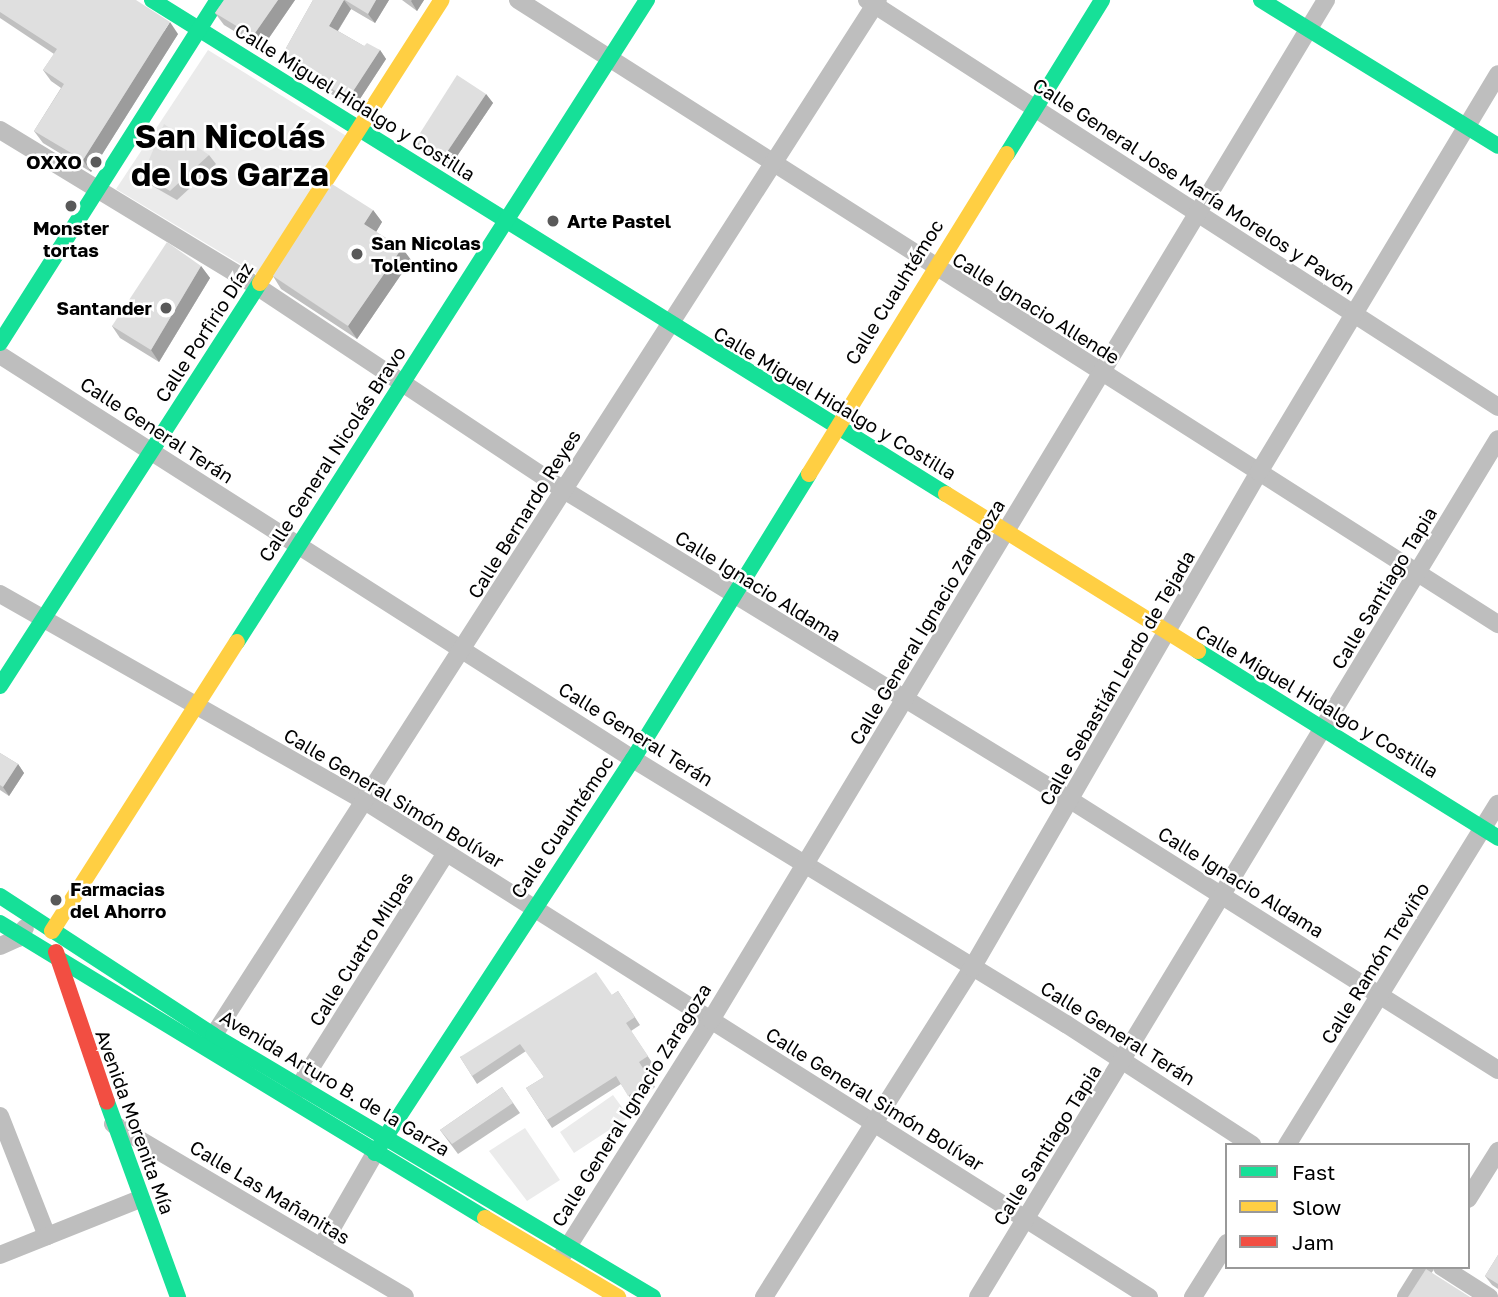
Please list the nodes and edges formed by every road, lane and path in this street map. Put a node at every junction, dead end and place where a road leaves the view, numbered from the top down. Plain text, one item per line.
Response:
1 (152, 0) edge
2 (218, 0) edge
3 (442, 0) edge
4 (518, 0) edge
5 (646, 0) edge
6 (1102, 0) edge
7 (1261, 0) edge
8 (1326, 0) edge
9 (873, 2) edge
10 (1308, 29) junction
11 (200, 30) junction
12 (610, 60) junction
13 (1498, 74) edge
14 (1033, 109) junction
15 (1466, 126) junction
16 (361, 128) junction
17 (0, 130) edge
18 (1498, 146) edge
19 (771, 164) junction
20 (98, 192) junction
21 (1196, 213) junction
22 (507, 225) junction
23 (933, 267) junction
24 (258, 287) junction
25 (1354, 314) junction
26 (669, 326) junction
27 (0, 343) edge
28 (0, 355) edge
29 (1100, 373) junction
30 (403, 384) junction
31 (1498, 407) edge
32 (835, 427) junction
33 (1498, 439) edge
34 (151, 451) junction
35 (1259, 472) junction
36 (564, 490) junction
37 (1005, 531) junction
38 (298, 545) junction
39 (1417, 572) junction
40 (0, 594) edge
41 (734, 596) junction
42 (44, 620) junction
43 (1498, 625) edge
44 (1167, 634) junction
45 (464, 649) junction
46 (0, 686) edge
47 (904, 700) junction
48 (194, 707) junction
49 (1325, 727) junction
50 (633, 759) junction
51 (363, 800) junction
52 (1072, 801) junction
53 (1498, 804) edge
54 (1490, 833) edge
55 (446, 853) junction
56 (805, 865) junction
57 (1224, 896) junction
58 (0, 897) edge
59 (534, 906) junction
60 (32, 917) junction
61 (0, 923) edge
62 (52, 931) junction
63 (20, 936) junction
64 (0, 946) edge
65 (57, 961) junction
66 (972, 968) junction
67 (1380, 994) junction
68 (711, 1020) junction
69 (209, 1042) junction
70 (1124, 1060) junction
71 (1498, 1070) edge
72 (299, 1087) junction
73 (289, 1103) junction
74 (0, 1116) edge
75 (876, 1124) junction
76 (113, 1125) junction
77 (1249, 1143) edge
78 (1288, 1143) edge
79 (380, 1146) junction
80 (1498, 1152) edge
81 (1470, 1196) edge
82 (139, 1199) junction
83 (1027, 1218) junction
84 (47, 1236) junction
85 (567, 1245) junction
86 (1225, 1246) edge
87 (321, 1247) junction
88 (0, 1255) edge
89 (558, 1261) junction
90 (1424, 1269) edge
91 (1446, 1269) edge
92 (178, 1297) edge
93 (405, 1297) edge
94 (618, 1297) edge
95 (653, 1297) edge
96 (764, 1297) edge
97 (978, 1297) edge
98 (1150, 1297) edge
99 (1193, 1297) edge
100 (1406, 1297) edge
101 (1489, 1297) edge

1 - 11 street, Calle Miguel Hidalgo y Costilla
2 - 11 street
3 - 16 street, Calle Porfirio Díaz
4 - 12 street, Calle Ignacio Allende
5 - 12 street, Calle General Nicolás Bravo
6 - 14 street, Calle Cuauhtémoc
7 - 10 street
8 - 10 street, Calle General Ignacio Zaragoza
9 - 14 street, Calle General Jose María Morelos y Pavón
9 - 19 street, Calle Bernardo Reyes
10 - 15 street
10 - 21 street, Calle General Ignacio Zaragoza
11 - 16 street, Calle Miguel Hidalgo y Costilla
11 - 20 street
12 - 19 street, Calle Ignacio Allende
12 - 22 street, Calle General Nicolás Bravo
13 - 15 street, Calle Sebastián Lerdo de Tejada
14 - 21 street, Calle General Jose María Morelos y Pavón
14 - 23 street, Calle Cuauhtémoc
15 - 18 street
15 - 25 street, Calle Sebastián Lerdo de Tejada
16 - 22 street, Calle Miguel Hidalgo y Costilla
16 - 24 street, Calle Porfirio Díaz
17 - 20 street, Calle Ignacio Aldama
19 - 23 street, Calle Ignacio Allende
19 - 26 street, Calle Bernardo Reyes
20 - 24 street, Calle Ignacio Aldama
20 - 27 street
21 - 25 street, Calle General Jose María Morelos y Pavón
21 - 29 street, Calle General Ignacio Zaragoza
22 - 26 street, Calle Miguel Hidalgo y Costilla
22 - 30 street, Calle General Nicolás Bravo
23 - 29 street, Calle Ignacio Allende
23 - 32 street, Calle Cuauhtémoc
24 - 30 street, Calle Ignacio Aldama
24 - 34 street, Calle Porfirio Díaz
25 - 31 street, Calle General Jose María Morelos y Pavón
25 - 35 street, Calle Sebastián Lerdo de Tejada
26 - 32 street, Calle Miguel Hidalgo y Costilla
26 - 36 street, Calle Bernardo Reyes
28 - 34 street, Calle General Terán
29 - 35 street, Calle Ignacio Allende
29 - 37 street, Calle General Ignacio Zaragoza
30 - 36 street, Calle Ignacio Aldama
30 - 38 street, Calle General Nicolás Bravo
32 - 37 street, Calle Miguel Hidalgo y Costilla
32 - 41 street, Calle Cuauhtémoc
33 - 39 street, Calle Santiago Tapia
34 - 38 street, Calle General Terán
34 - 42 street, Calle Porfirio Díaz
35 - 39 street, Calle Ignacio Allende
35 - 44 street, Calle Sebastián Lerdo de Tejada
36 - 41 street, Calle Ignacio Aldama
36 - 45 street, Calle Bernardo Reyes
37 - 44 street, Calle Miguel Hidalgo y Costilla
37 - 47 street, Calle General Ignacio Zaragoza
38 - 45 street, Calle General Terán
38 - 48 street, Calle General Nicolás Bravo
39 - 43 street, Calle Ignacio Allende
39 - 49 street, Calle Santiago Tapia
40 - 42 street, Calle General Simón Bolívar
41 - 47 street, Calle Ignacio Aldama
41 - 50 street, Calle Cuauhtémoc
42 - 46 street, Calle Porfirio Díaz
42 - 48 street, Calle General Simón Bolívar
44 - 49 street, Calle Miguel Hidalgo y Costilla
44 - 52 street, Calle Sebastián Lerdo de Tejada
45 - 50 street, Calle General Terán
45 - 51 street, Calle Bernardo Reyes
47 - 52 street, Calle Ignacio Aldama
47 - 56 street, Calle General Ignacio Zaragoza
48 - 51 street, Calle General Simón Bolívar
48 - 62 street, Calle General Nicolás Bravo
49 - 54 street, Calle Miguel Hidalgo y Costilla
49 - 57 street, Calle Santiago Tapia
50 - 56 street, Calle General Terán
50 - 59 street, Calle Cuauhtémoc
51 - 55 street, Calle General Simón Bolívar
51 - 69 street, Calle Bernardo Reyes
52 - 57 street, Calle Ignacio Aldama
52 - 66 street, Calle Sebastián Lerdo de Tejada
53 - 54 street, Calle Ramón Treviño
54 - 67 street, Calle Ramón Treviño
55 - 59 street, Calle General Simón Bolívar
55 - 72 street, Calle Cuatro Milpas
56 - 66 street, Calle General Terán
56 - 68 street, Calle General Ignacio Zaragoza
57 - 67 street, Calle Ignacio Aldama
57 - 70 street, Calle Santiago Tapia
58 - 60 street, Avenida Arturo B. de la Garza
59 - 68 street, Calle General Simón Bolívar
59 - 79 street, Calle Cuauhtémoc
60 - 62 street, Avenida Arturo B. de la Garza
60 - 63 street
61 - 63 street, Avenida Arturo B. de la Garza
62 - 65 street, Avenida Morenita Mía
62 - 69 street, Avenida Arturo B. de la Garza
63 - 64 street
63 - 65 street, Avenida Arturo B. de la Garza
65 - 69 street, Avenida Arturo B. de la Garza
65 - 76 street, Avenida Morenita Mía
66 - 70 street, Calle General Terán
66 - 75 street, Calle Sebastián Lerdo de Tejada
67 - 71 street, Calle Ignacio Aldama
67 - 78 street, Calle Ramón Treviño
68 - 75 street, Calle General Simón Bolívar
68 - 85 street, Calle General Ignacio Zaragoza
69 - 72 street, Avenida Arturo B. de la Garza
69 - 73 street, Avenida Arturo B. de la Garza
70 - 77 street, Calle General Terán
70 - 83 street, Calle Santiago Tapia
72 - 73 street, Calle Cuatro Milpas
72 - 79 street, Avenida Arturo B. de la Garza
73 - 79 street, Avenida Arturo B. de la Garza
74 - 84 street
75 - 83 street, Calle General Simón Bolívar
75 - 96 street, Calle Sebastián Lerdo de Tejada
76 - 82 street, Avenida Morenita Mía
76 - 87 street, Calle Las Mañanitas
79 - 85 street, Avenida Arturo B. de la Garza
79 - 87 street, Calle Cuauhtémoc
79 - 89 street, Avenida Arturo B. de la Garza
80 - 81 street
82 - 84 street
82 - 92 street, Avenida Morenita Mía
83 - 97 street, Calle Santiago Tapia
83 - 98 street, Calle General Simón Bolívar
84 - 88 street
85 - 89 street, Calle General Ignacio Zaragoza
85 - 95 street, Avenida Arturo B. de la Garza
86 - 99 street
87 - 93 street, Calle Las Mañanitas
89 - 94 street, Avenida Arturo B. de la Garza
90 - 100 street
91 - 101 street

